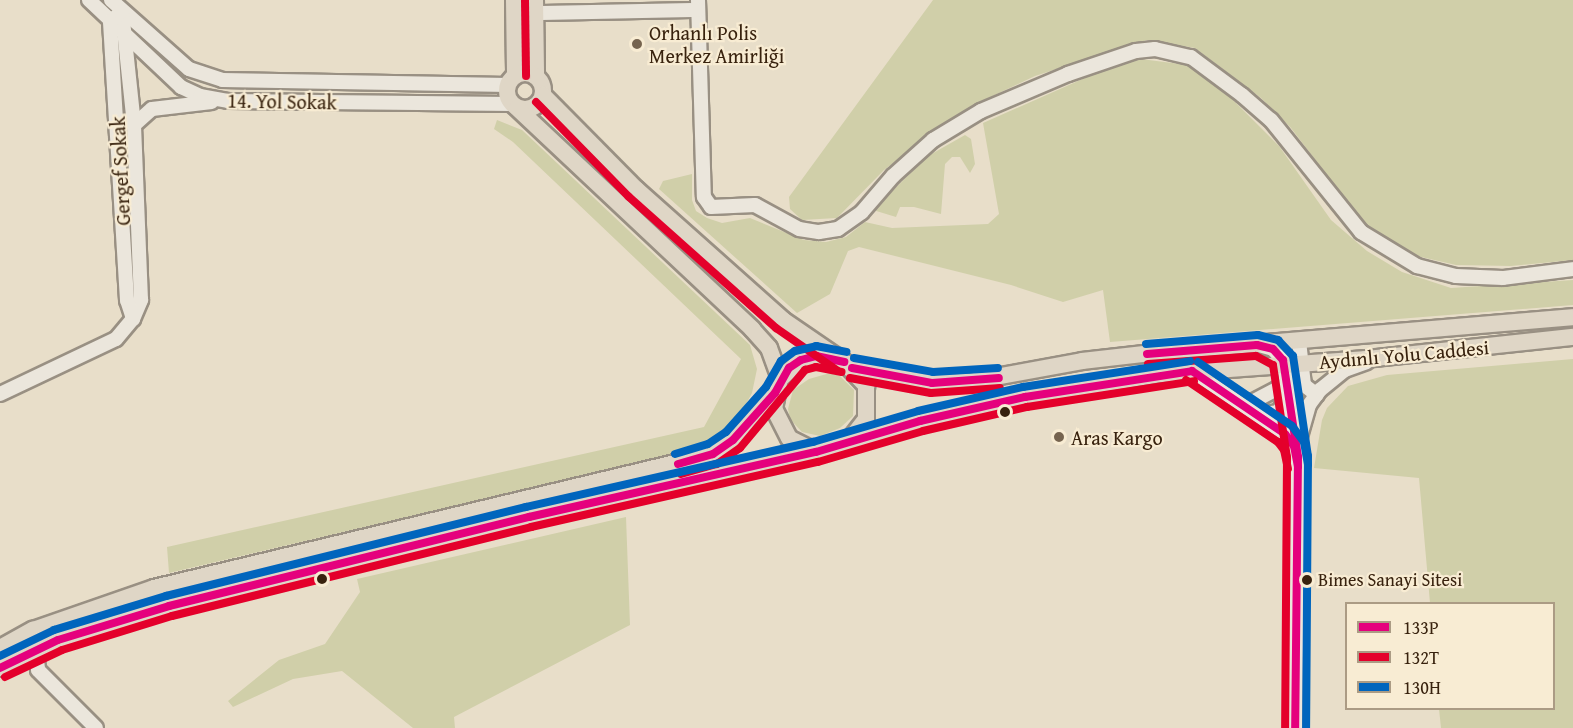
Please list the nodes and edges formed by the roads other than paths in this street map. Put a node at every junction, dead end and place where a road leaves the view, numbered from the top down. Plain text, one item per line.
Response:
1 (89, 0) edge
2 (111, 0) edge
3 (514, 0) edge
4 (698, 5) edge
5 (536, 6) edge
6 (122, 11) junction
7 (110, 22) junction
8 (126, 36) junction
9 (536, 76) junction
10 (511, 80) junction
11 (543, 95) junction
12 (228, 101) junction
13 (514, 106) junction
14 (134, 125) junction
15 (636, 189) junction
16 (620, 204) junction
17 (1573, 269) edge
18 (1573, 317) edge
19 (133, 319) junction
20 (1573, 337) edge
21 (1299, 341) junction
22 (1257, 345) junction
23 (1378, 358) junction
24 (1301, 364) junction
25 (848, 365) junction
26 (1284, 365) junction
27 (1192, 371) junction
28 (1304, 385) junction
29 (777, 386) junction
30 (1288, 387) junction
31 (0, 394) edge
32 (1317, 395) junction
33 (1254, 412) junction
34 (846, 444) junction
35 (816, 452) junction
36 (1298, 457) junction
37 (0, 648) edge
38 (36, 650) junction
39 (0, 668) edge
40 (96, 728) edge
41 (1295, 728) edge

1 - 7 street, 14. Yol Sokak
2 - 6 street, 14. Yol Sokak
3 - 10 main road
4 - 5 street
4 - 17 street
5 - 9 main road
6 - 7 street
6 - 8 street, Gergef Sokak
6 - 10 street, 14. Yol Sokak
7 - 8 street, 14. Yol Sokak
7 - 19 street, Gergef Sokak
8 - 12 street, 14. Yol Sokak
8 - 14 street, Gergef Sokak
9 - 10 main road
9 - 11 main road
10 - 13 main road
11 - 13 main road
11 - 15 main road
12 - 13 street, 14. Yol Sokak
12 - 14 street, Gergef Sokak
13 - 16 main road
14 - 19 street, Gergef Sokak
15 - 16 main road
15 - 25 main road
16 - 29 main road
18 - 21 main road, Aydınlı Yolu Caddesi
19 - 31 street, Gergef Sokak
20 - 23 main road, Aydınlı Yolu Caddesi
21 - 22 main road, Aydınlı Yolu Caddesi
21 - 24 street
22 - 25 main road, Aydınlı Yolu Caddesi
22 - 26 street
23 - 24 main road, Aydınlı Yolu Caddesi
23 - 32 street
24 - 26 main road, Aydınlı Yolu Caddesi
24 - 28 street
25 - 29 main road
25 - 34 main road
26 - 27 main road, Aydınlı Yolu Caddesi
26 - 30 street
27 - 33 street
27 - 34 main road, Aydınlı Yolu Caddesi
28 - 30 street
28 - 32 street
29 - 35 main road
29 - 37 main road
30 - 33 street
30 - 33 street
30 - 36 street
32 - 36 street
33 - 36 street
34 - 35 main road
35 - 38 main road
36 - 41 street
38 - 39 main road
38 - 40 street

